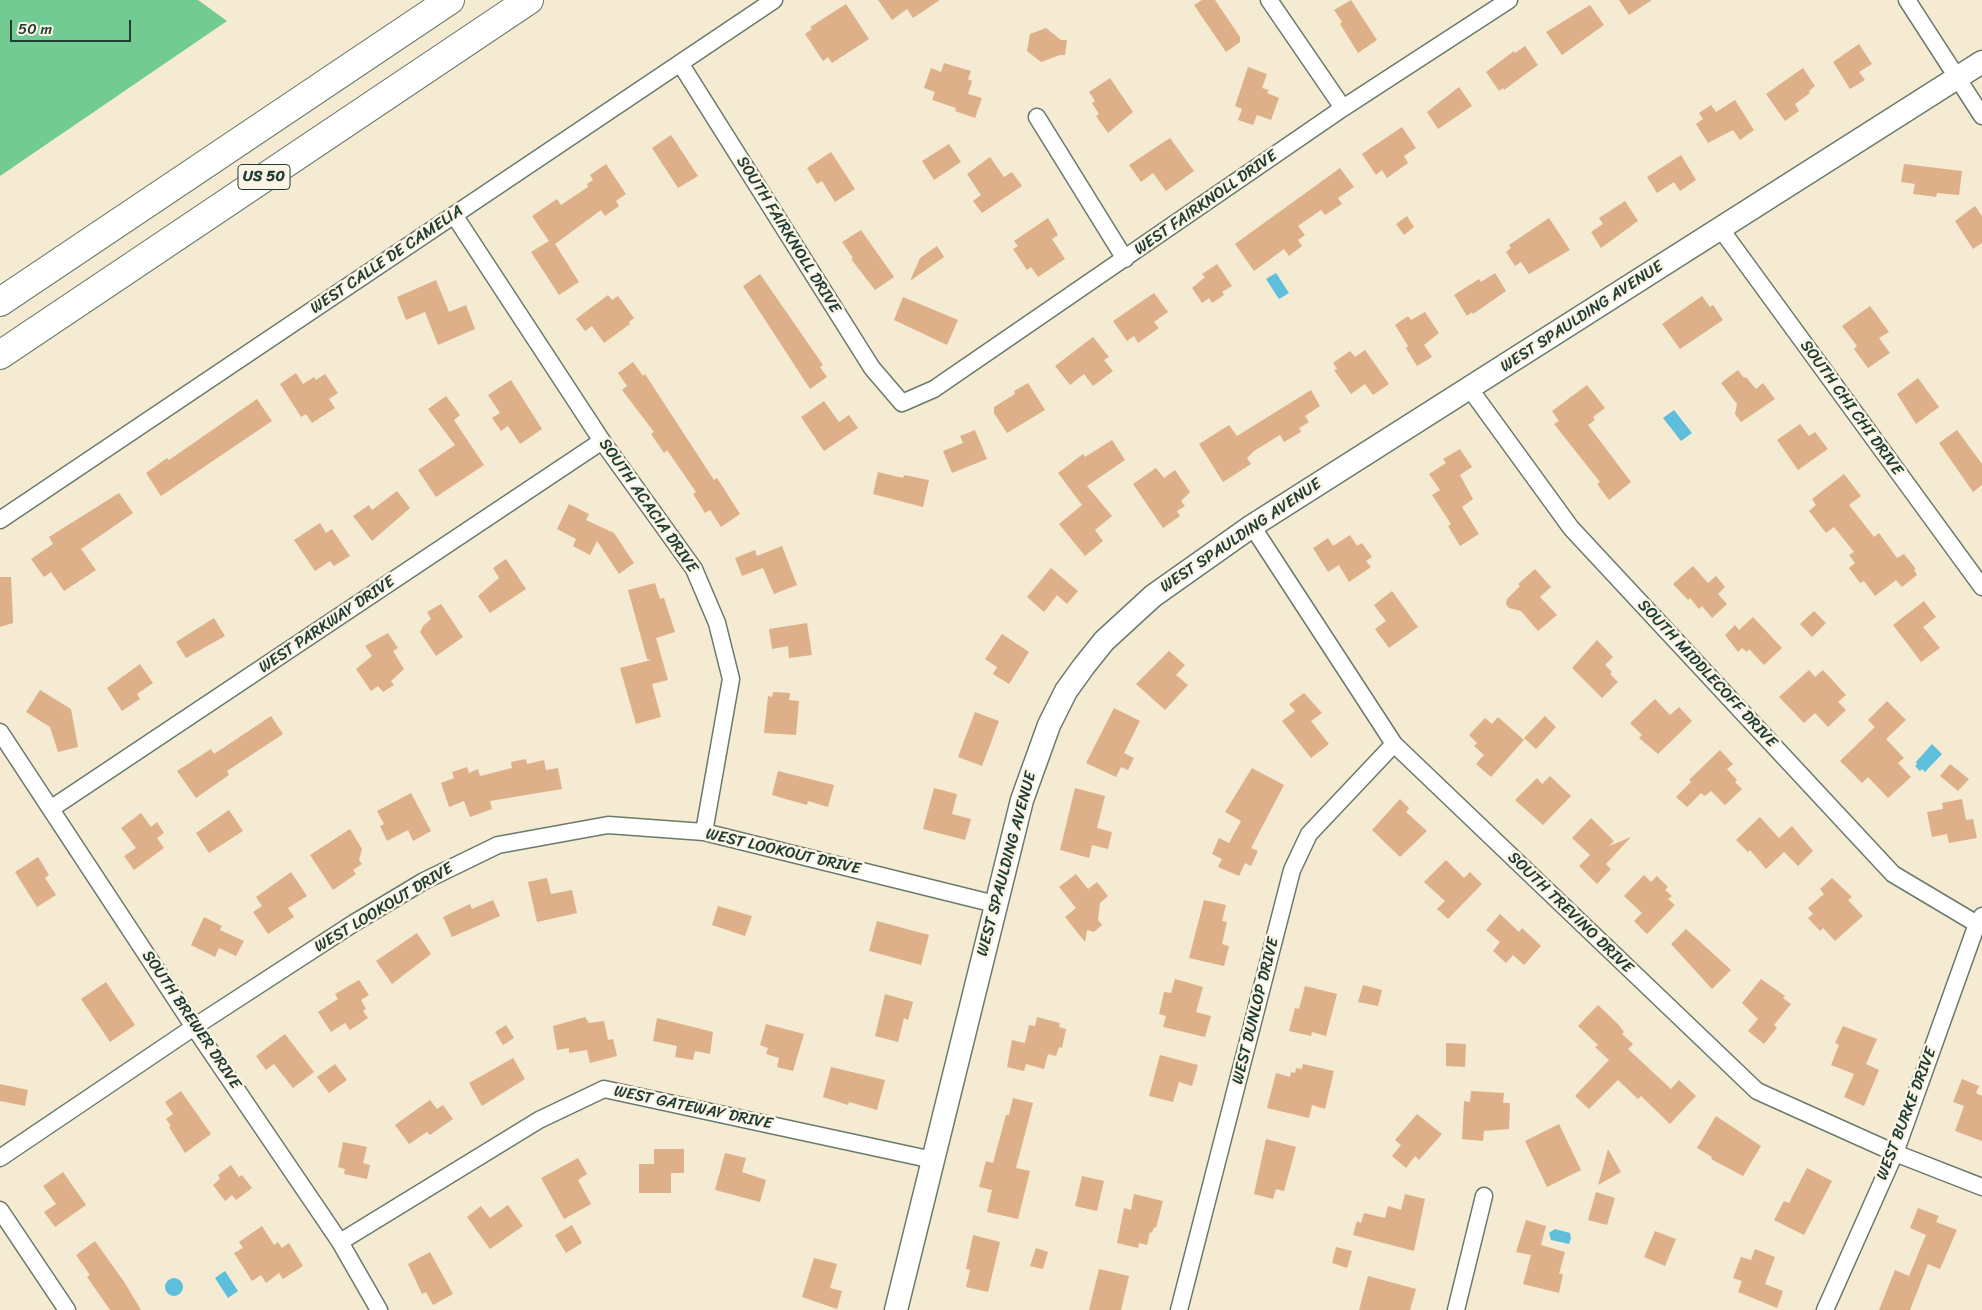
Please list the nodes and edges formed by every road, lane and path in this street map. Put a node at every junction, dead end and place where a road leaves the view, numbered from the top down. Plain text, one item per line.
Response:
1 (450, 0) edge
2 (529, 0) edge
3 (774, 0) edge
4 (1269, 0) edge
5 (1509, 0) edge
6 (1907, 0) edge
7 (1982, 62) edge
8 (680, 63) junction
9 (1957, 78) junction
10 (1343, 108) junction
11 (1982, 116) edge
12 (1037, 117) dead end
13 (454, 215) junction
14 (1720, 228) junction
15 (1125, 259) junction
16 (0, 302) edge
17 (0, 355) edge
18 (1470, 389) junction
19 (902, 403) joint
20 (602, 441) junction
21 (0, 520) edge
22 (1252, 526) junction
23 (1982, 587) edge
24 (0, 732) edge
25 (1394, 744) junction
26 (52, 808) junction
27 (704, 832) junction
28 (995, 904) junction
29 (1980, 920) edge
30 (194, 1027) junction
31 (1895, 1153) junction
32 (0, 1158) edge
33 (934, 1160) junction
34 (1982, 1187) edge
35 (1484, 1196) dead end
36 (0, 1210) edge
37 (340, 1242) junction
38 (67, 1310) edge
39 (379, 1310) edge
40 (896, 1310) edge
41 (1179, 1310) edge
42 (1456, 1310) edge
43 (1825, 1310) edge

1 - 16 highway, US 50
2 - 17 highway, US 50
3 - 8 street, WEST CALLE DE CAMELIA
4 - 10 street
5 - 10 street, WEST FAIRKNOLL DRIVE
6 - 9 street
7 - 9 street, WEST SPAULDING AVENUE
8 - 13 street, WEST CALLE DE CAMELIA
8 - 19 street, SOUTH FAIRKNOLL DRIVE
9 - 11 street
9 - 14 street, WEST SPAULDING AVENUE
10 - 15 street, WEST FAIRKNOLL DRIVE
12 - 15 street
13 - 20 street, SOUTH ACACIA DRIVE
13 - 21 street, WEST CALLE DE CAMELIA
14 - 18 street, WEST SPAULDING AVENUE
14 - 23 street, SOUTH CHI CHI DRIVE
15 - 19 street, WEST FAIRKNOLL DRIVE
18 - 22 street, WEST SPAULDING AVENUE
18 - 29 street, SOUTH MIDDLECOFF DRIVE
20 - 26 street, WEST PARKWAY DRIVE
20 - 27 street, SOUTH ACACIA DRIVE
22 - 25 street, SOUTH TREVINO DRIVE
22 - 28 street, WEST SPAULDING AVENUE
24 - 26 street, SOUTH BREWER DRIVE
25 - 31 street, SOUTH TREVINO DRIVE
25 - 41 street, WEST DUNLOP DRIVE
26 - 30 street, SOUTH BREWER DRIVE
27 - 28 street, WEST LOOKOUT DRIVE
27 - 30 street, WEST LOOKOUT DRIVE
28 - 33 street, WEST SPAULDING AVENUE
29 - 31 street, WEST BURKE DRIVE
30 - 32 street, WEST LOOKOUT DRIVE
30 - 37 street, SOUTH BREWER DRIVE
31 - 34 street, SOUTH TREVINO DRIVE
31 - 43 street, WEST BURKE DRIVE
33 - 37 street, WEST GATEWAY DRIVE
33 - 40 street, WEST SPAULDING AVENUE
35 - 42 street
36 - 38 street
37 - 39 street, SOUTH BREWER DRIVE

